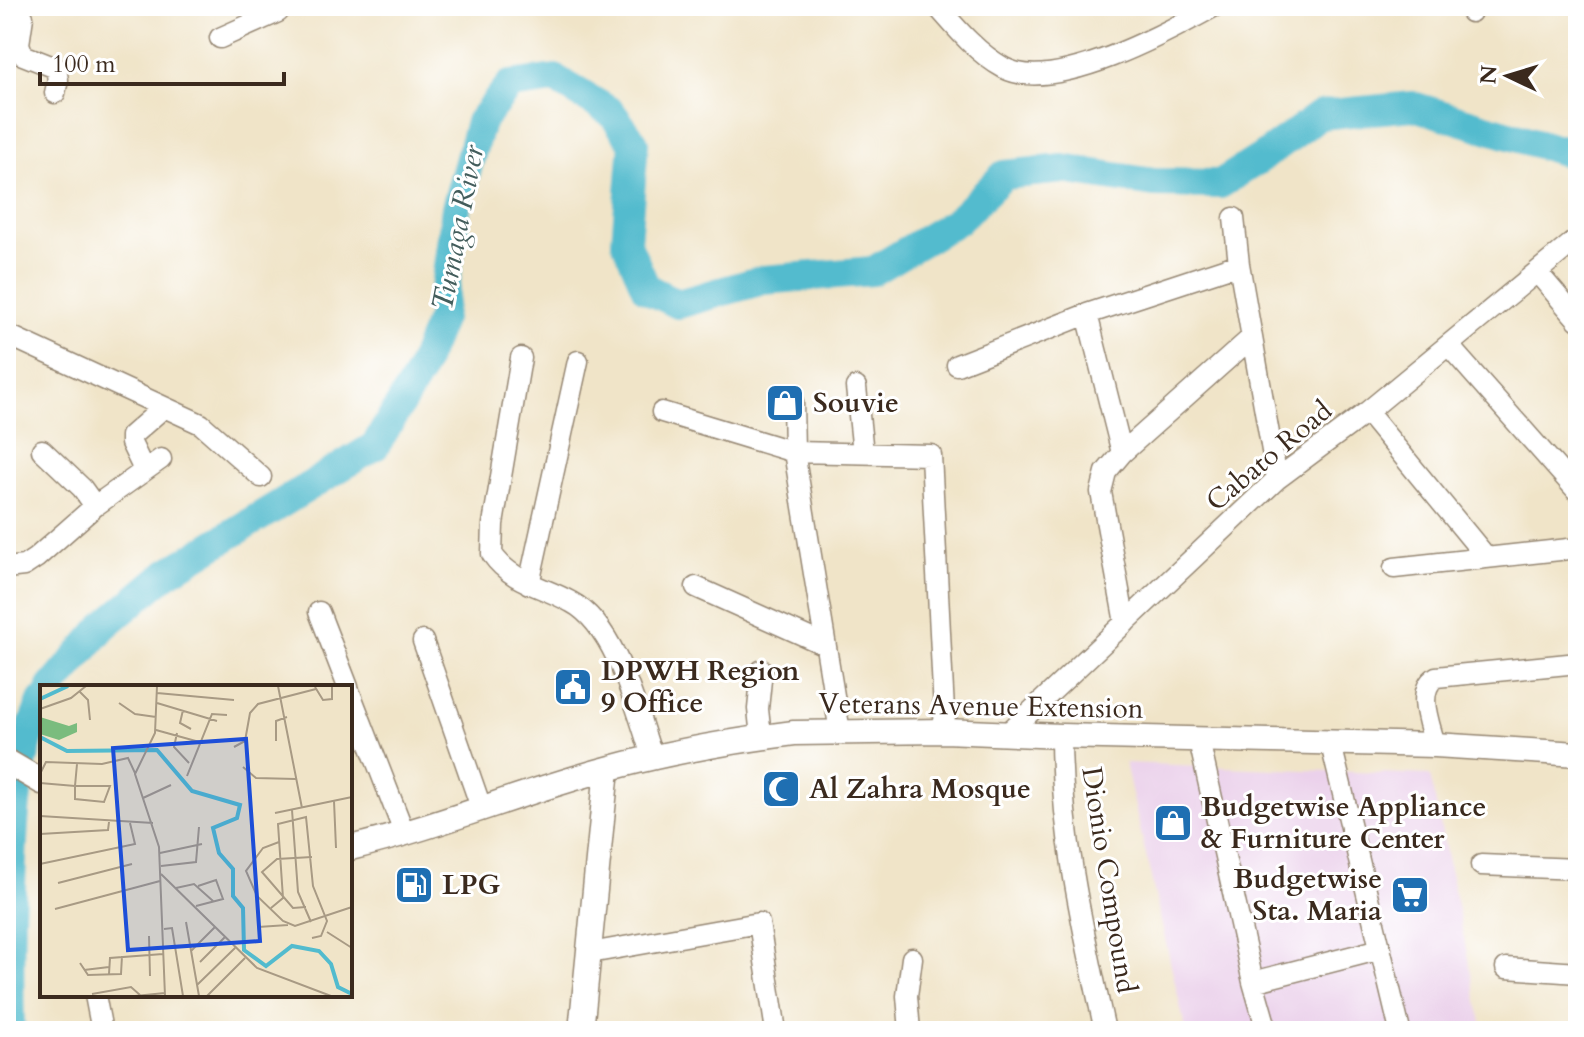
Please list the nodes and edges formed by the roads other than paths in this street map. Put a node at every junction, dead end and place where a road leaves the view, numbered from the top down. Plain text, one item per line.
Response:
1 (9, 6) edge
2 (283, 6) edge
3 (937, 6) edge
4 (1215, 6) edge
5 (220, 38) dead end
6 (55, 93) dead end
7 (1234, 218) dead end
8 (1578, 238) edge
9 (1239, 264) junction
10 (1537, 272) junction
11 (1087, 314) junction
12 (1578, 320) edge
13 (7, 338) edge
14 (1251, 338) junction
15 (1449, 346) junction
16 (521, 358) dead end
17 (578, 361) dead end
18 (957, 365) dead end
19 (856, 387) dead end
20 (793, 402) dead end
21 (163, 408) junction
22 (662, 412) dead end
23 (1367, 412) junction
24 (42, 450) dead end
25 (794, 452) junction
26 (863, 453) junction
27 (1122, 453) junction
28 (261, 477) dead end
29 (1277, 479) junction
30 (1578, 492) edge
31 (95, 506) junction
32 (1578, 548) edge
33 (1487, 558) junction
34 (6, 568) edge
35 (1394, 568) dead end
36 (529, 584) junction
37 (696, 587) dead end
38 (319, 612) dead end
39 (1125, 623) junction
40 (423, 641) dead end
41 (825, 645) junction
42 (1578, 663) edge
43 (762, 670) dead end
44 (347, 685) edge
45 (352, 698) edge
46 (945, 731) junction
47 (840, 732) junction
48 (1008, 733) junction
49 (1061, 736) junction
50 (761, 737) junction
51 (1199, 740) junction
52 (1331, 744) junction
53 (1435, 745) junction
54 (1578, 754) edge
55 (653, 759) junction
56 (6, 761) edge
57 (607, 769) junction
58 (40, 781) edge
59 (482, 810) junction
60 (405, 835) junction
61 (352, 848) edge
62 (1481, 865) dead end
63 (1578, 869) edge
64 (1381, 949) junction
65 (590, 953) junction
66 (912, 958) dead end
67 (1506, 968) dead end
68 (1578, 973) edge
69 (1253, 982) junction
70 (95, 997) edge
71 (102, 1031) edge
72 (581, 1031) edge
73 (776, 1031) edge
74 (910, 1031) edge
75 (1105, 1031) edge
76 (1267, 1031) edge
77 (1400, 1031) edge

1 - 6 street
2 - 5 street
3 - 4 street
7 - 9 street
8 - 10 street, Cabato Road
9 - 11 street
9 - 14 street
10 - 12 street
10 - 15 street, Cabato Road
11 - 18 street
11 - 27 street
13 - 21 street
14 - 27 street
14 - 29 street
15 - 23 street, Cabato Road
15 - 30 street
16 - 36 street
17 - 36 street
19 - 26 street
20 - 25 street
21 - 28 street
21 - 31 street
22 - 25 street
23 - 29 street, Cabato Road
23 - 33 street
24 - 31 street
25 - 26 street
25 - 41 street
26 - 46 street
27 - 39 street
29 - 39 street, Cabato Road
31 - 34 street
32 - 33 street
33 - 35 street
36 - 55 street
37 - 41 street
38 - 44 street
39 - 48 street, Cabato Road
40 - 59 street
41 - 47 street
42 - 53 street
43 - 50 street
45 - 60 street
46 - 47 main road, Veterans Avenue Extension
46 - 48 main road, Veterans Avenue Extension
47 - 50 main road, Veterans Avenue Extension
48 - 49 main road, Veterans Avenue Extension
49 - 51 main road, Veterans Avenue Extension
49 - 75 street, Dionio Compound
50 - 55 main road, Veterans Avenue Extension
51 - 52 main road, Veterans Avenue Extension
51 - 69 street
52 - 53 main road, Veterans Avenue Extension
52 - 64 street
53 - 54 main road, Veterans Avenue Extension
55 - 57 main road, Veterans Avenue Extension
56 - 58 main road
57 - 59 main road, Veterans Avenue Extension
57 - 65 main road
59 - 60 main road, Veterans Avenue Extension
60 - 61 main road, Veterans Avenue Extension
62 - 63 street
64 - 69 street
64 - 77 street
65 - 72 main road
65 - 73 street
66 - 74 street
67 - 68 street
69 - 76 street
70 - 71 street

